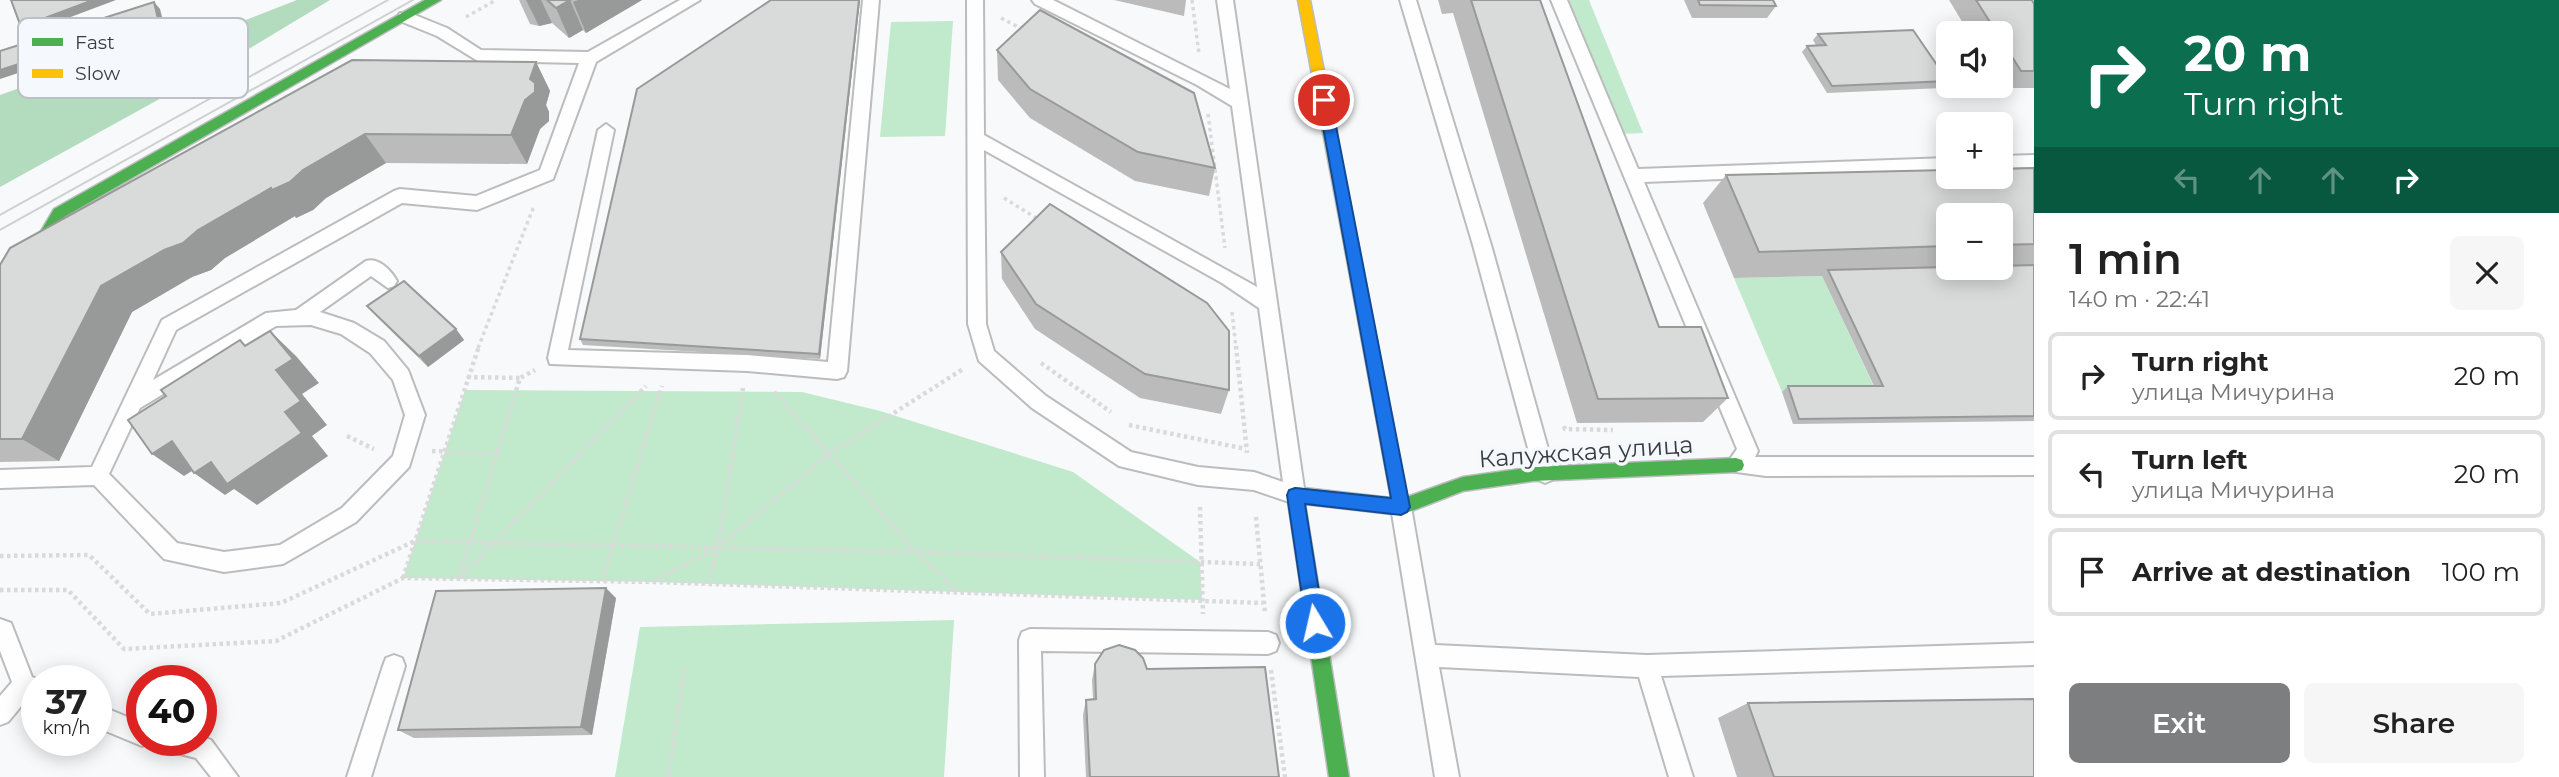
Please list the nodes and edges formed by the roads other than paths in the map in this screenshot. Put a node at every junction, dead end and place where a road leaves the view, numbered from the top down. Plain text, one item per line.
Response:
1 (435, 0) edge
2 (692, 0) edge
3 (870, 0) edge
4 (975, 0) edge
5 (1040, 0) edge
6 (1225, 0) edge
7 (1304, 0) edge
8 (1408, 0) edge
9 (1559, 0) edge
10 (405, 18) junction
11 (589, 58) junction
12 (1240, 103) junction
13 (606, 130) dead end
14 (976, 138) junction
15 (2034, 160) edge
16 (2013, 161) edge
17 (1936, 164) edge
18 (1632, 176) junction
19 (388, 281) dead end
20 (1269, 305) junction
21 (0, 314) edge
22 (298, 318) junction
23 (133, 402) junction
24 (1736, 465) junction
25 (2034, 466) edge
26 (1545, 474) junction
27 (98, 476) junction
28 (0, 479) edge
29 (1295, 495) junction
30 (1401, 507) junction
31 (0, 630) edge
32 (1268, 643) dead end
33 (2034, 654) edge
34 (1425, 655) junction
35 (394, 666) dead end
36 (1647, 666) junction
37 (21, 667) edge
38 (21, 696) edge
39 (0, 714) edge
40 (209, 756) edge
41 (226, 777) edge
42 (359, 777) edge
43 (1032, 777) edge
44 (1339, 777) edge
45 (1447, 777) edge
46 (1681, 777) edge

1 - 10 street
2 - 11 lane
3 - 13 lane
4 - 14 lane
5 - 12 lane
6 - 12 lane
7 - 30 street
8 - 26 lane
9 - 18 lane
10 - 11 lane
10 - 21 street
11 - 23 lane
12 - 20 lane
14 - 20 lane
14 - 29 lane
15 - 16 lane
17 - 18 lane
18 - 24 lane
19 - 22 lane
20 - 29 lane
22 - 23 lane
22 - 27 lane
23 - 27 lane
24 - 25 lane
24 - 26 street, Калужская улица
26 - 30 street, Калужская улица
27 - 28 lane
29 - 30 street
29 - 44 street
30 - 34 lane
31 - 37 lane
32 - 43 lane
33 - 36 lane
34 - 36 lane
34 - 45 lane
35 - 42 lane
36 - 46 lane
38 - 39 lane
40 - 41 lane

